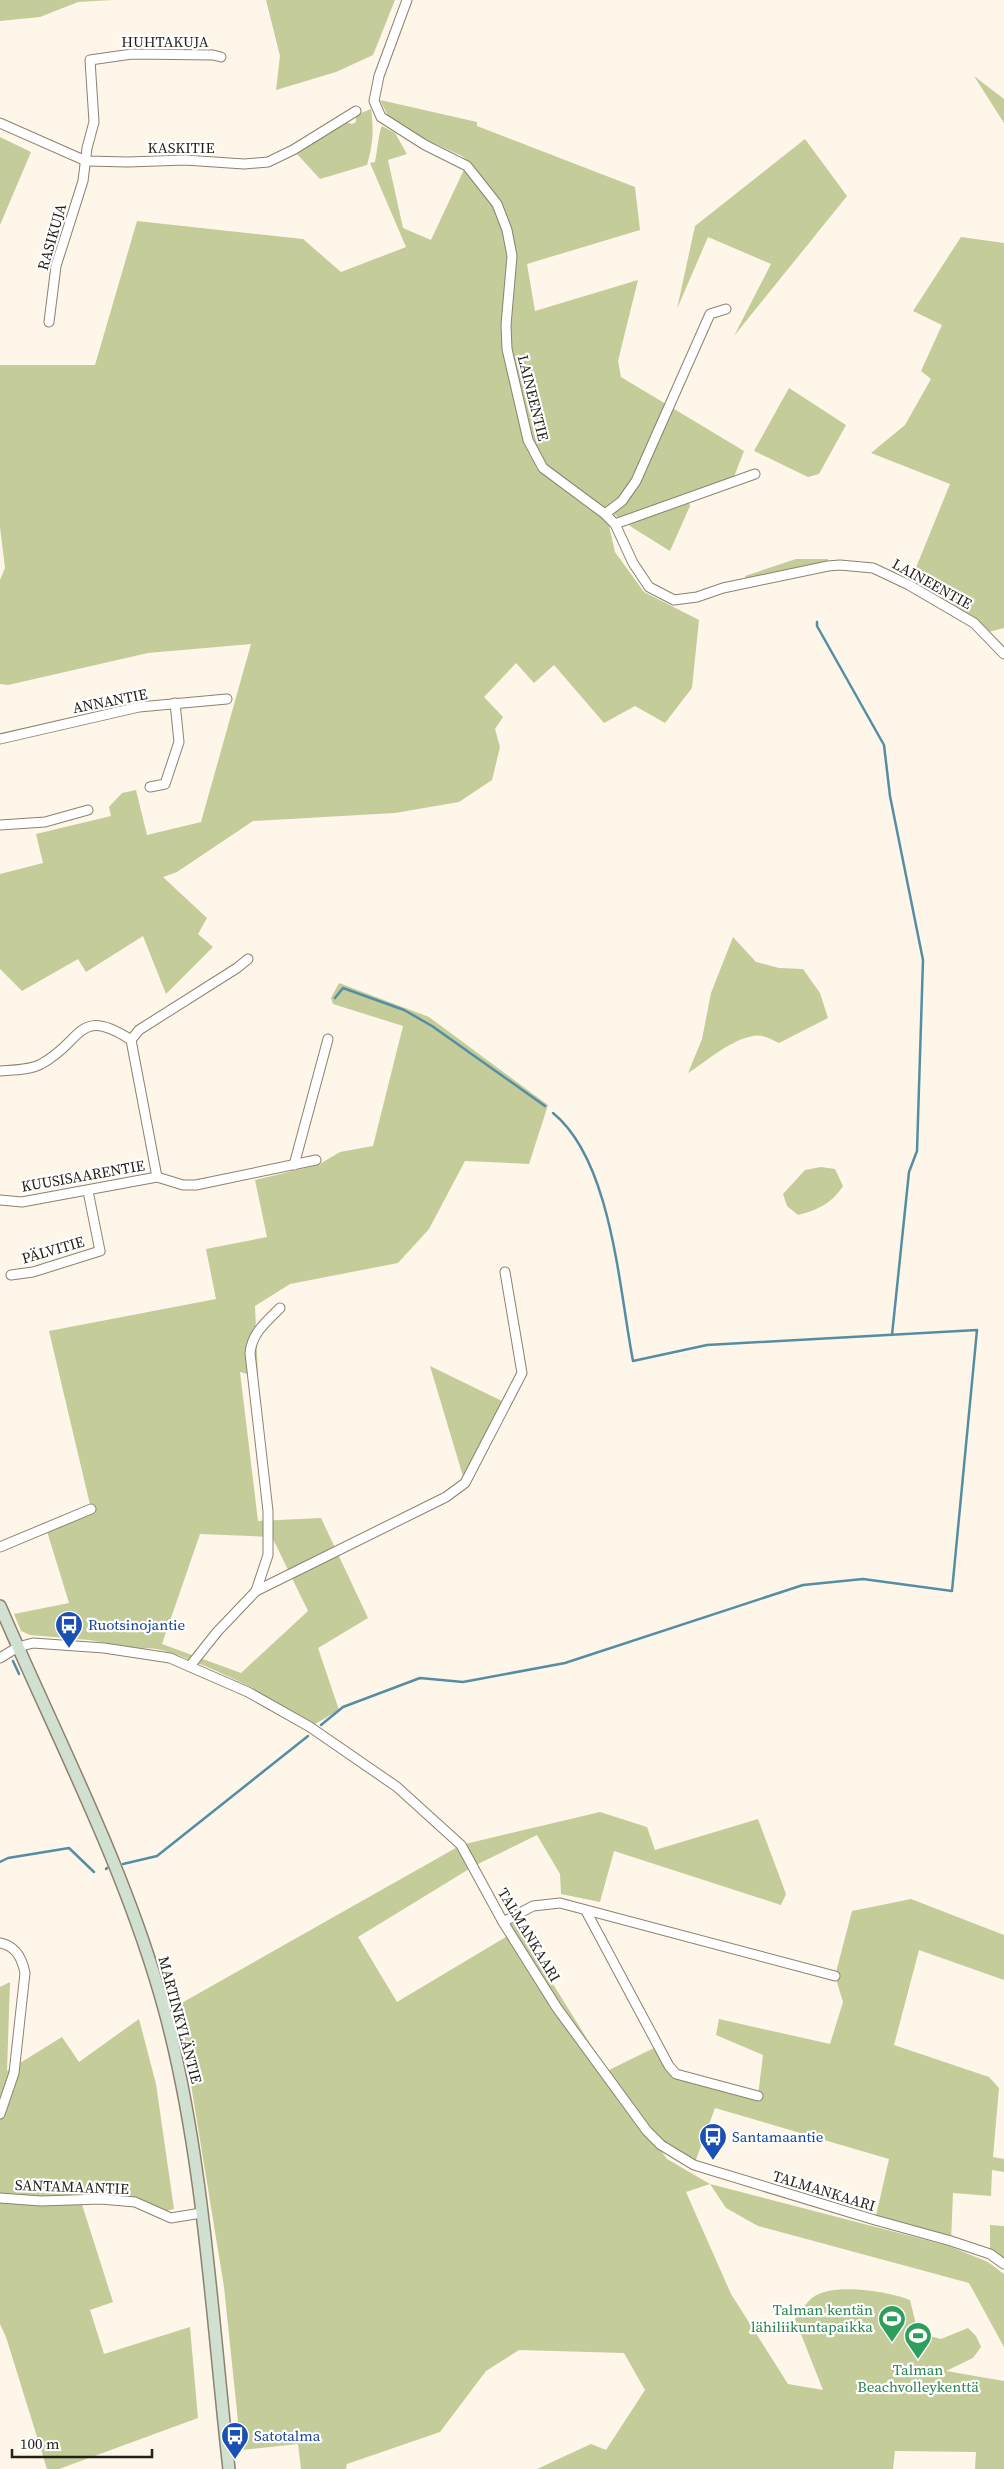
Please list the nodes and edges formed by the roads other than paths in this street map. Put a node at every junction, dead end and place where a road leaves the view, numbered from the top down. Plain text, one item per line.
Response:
1 (408, 0) edge
2 (221, 57) dead end
3 (356, 111) dead end
4 (0, 123) edge
5 (86, 161) junction
6 (726, 309) dead end
7 (49, 322) dead end
8 (755, 474) dead end
9 (606, 514) junction
10 (615, 524) junction
11 (1004, 654) edge
12 (227, 699) dead end
13 (175, 704) junction
14 (0, 739) edge
15 (150, 787) dead end
16 (88, 810) dead end
17 (0, 825) edge
18 (248, 959) dead end
19 (131, 1040) junction
20 (328, 1040) dead end
21 (0, 1072) edge
22 (316, 1160) dead end
23 (294, 1165) junction
24 (157, 1177) junction
25 (88, 1191) junction
26 (0, 1200) edge
27 (505, 1272) dead end
28 (11, 1275) dead end
29 (280, 1308) dead end
30 (91, 1509) dead end
31 (0, 1547) edge
32 (256, 1591) junction
33 (0, 1606) edge
34 (18, 1647) junction
35 (0, 1658) edge
36 (190, 1666) junction
37 (586, 1911) junction
38 (504, 1922) junction
39 (0, 1942) edge
40 (835, 1976) dead end
41 (758, 2096) dead end
42 (0, 2114) edge
43 (0, 2198) edge
44 (201, 2213) junction
45 (1004, 2264) edge
46 (228, 2469) edge

1 - 9 street, LAINEENTIE
2 - 5 street, HUHTAKUJA
3 - 5 street, KASKITIE
4 - 5 street, KASKITIE
5 - 7 street, RASIKUJA
6 - 9 street
8 - 10 street
9 - 10 street, LAINEENTIE
10 - 11 street, LAINEENTIE
12 - 13 street, ANNANTIE
13 - 14 street, ANNANTIE
13 - 15 street
16 - 17 street
18 - 19 street
19 - 21 street
19 - 24 street
20 - 23 street
22 - 23 street, KUUSISAARENTIE
23 - 24 street, KUUSISAARENTIE
24 - 25 street, KUUSISAARENTIE
25 - 26 street, KUUSISAARENTIE
25 - 28 street, PÄLVITIE
27 - 32 street
29 - 32 street
30 - 31 street
32 - 36 street
33 - 34 street, MARTINKYLÄNTIE
34 - 35 street
34 - 36 street, TALMANKAARI
34 - 44 street, MARTINKYLÄNTIE
36 - 38 street, TALMANKAARI
37 - 38 street
37 - 40 street
37 - 41 street
38 - 45 street, TALMANKAARI
39 - 42 street
43 - 44 street, SANTAMAANTIE
44 - 46 street, MARTINKYLÄNTIE

